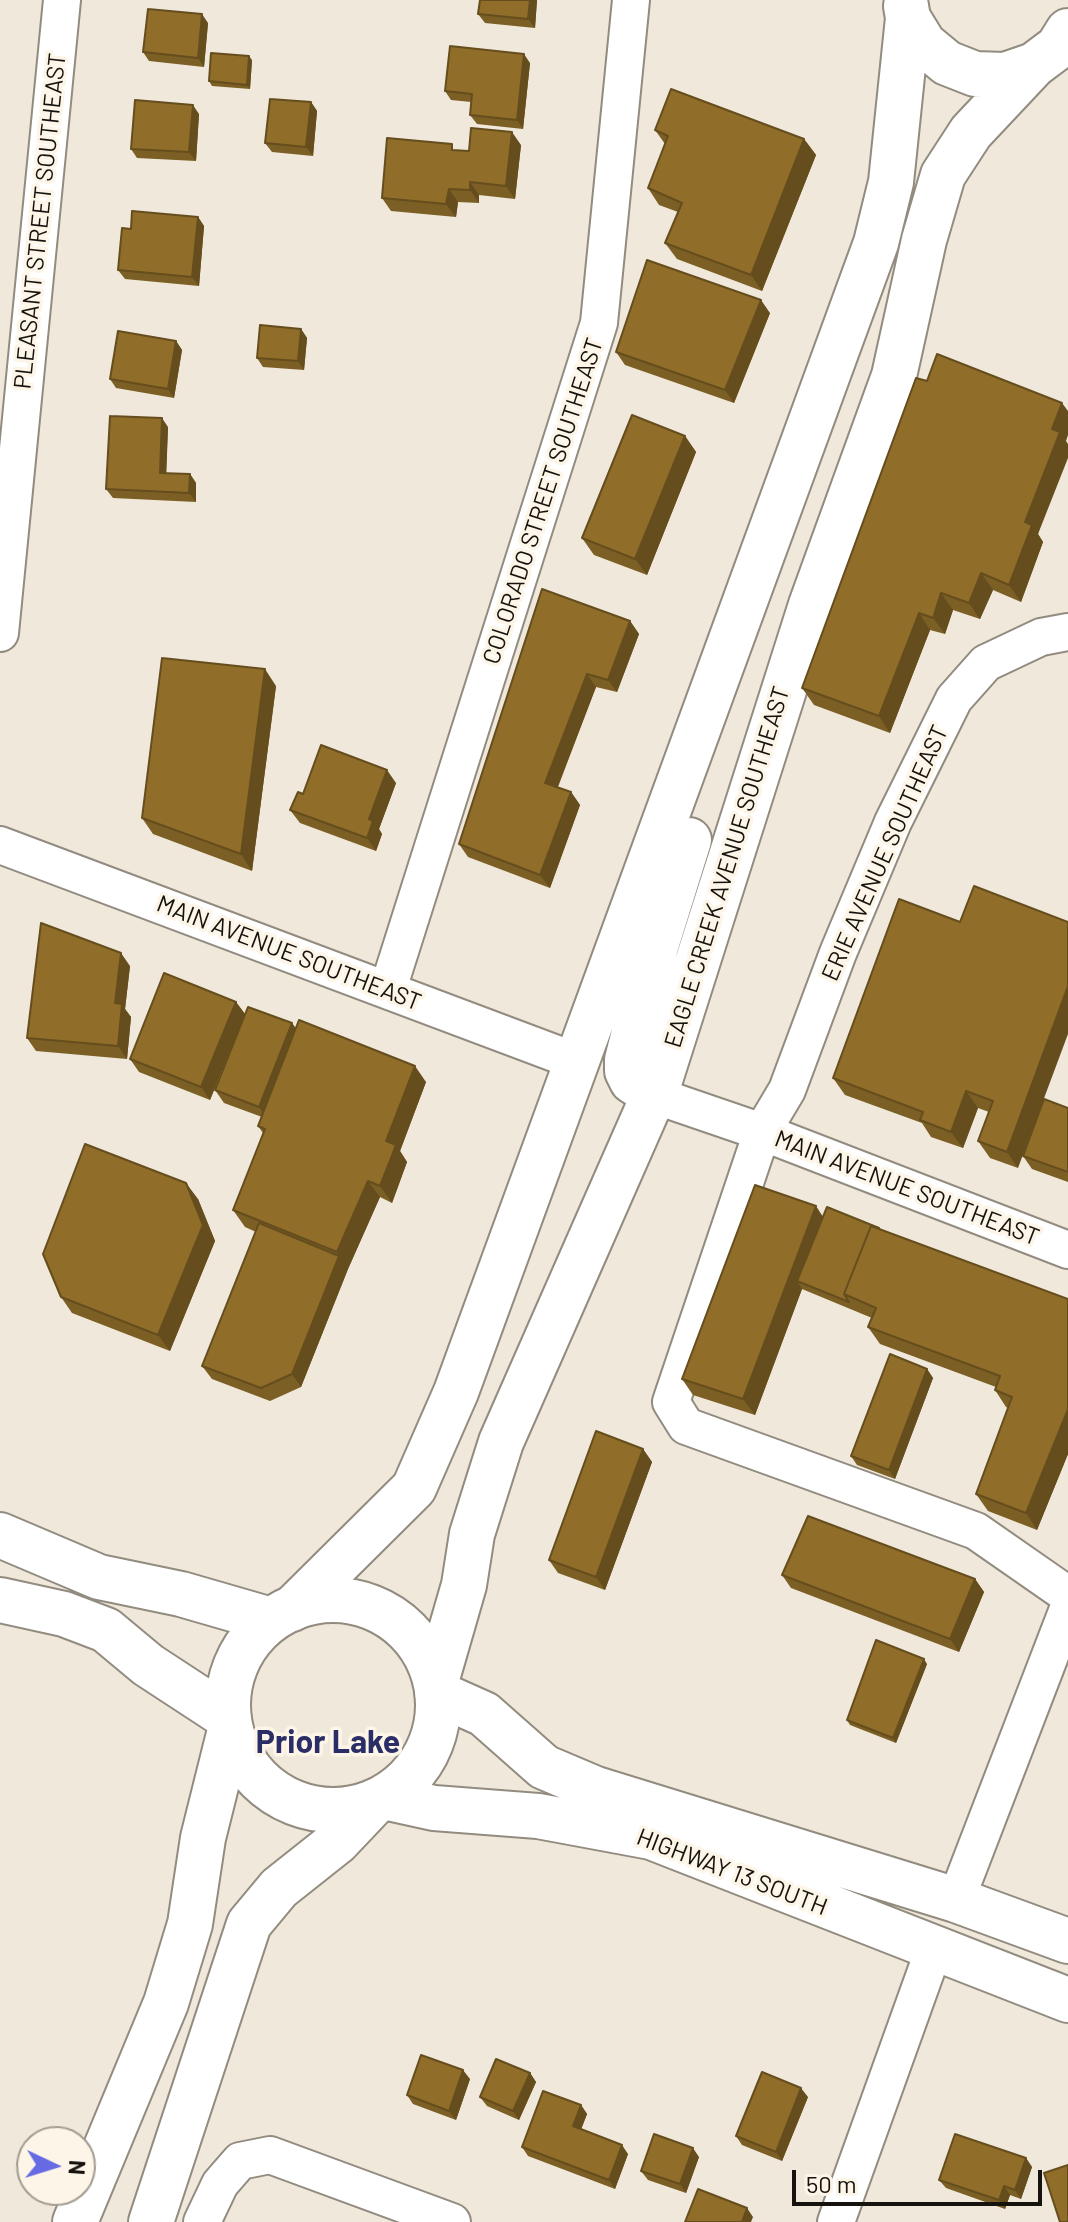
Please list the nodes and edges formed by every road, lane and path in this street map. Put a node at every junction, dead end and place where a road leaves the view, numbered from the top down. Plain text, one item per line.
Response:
1 (62, 0) edge
2 (631, 0) edge
3 (906, 9) edge
4 (1054, 52) edge
5 (755, 578) junction
6 (1068, 632) edge
7 (0, 633) edge
8 (0, 845) edge
9 (388, 989) junction
10 (578, 1062) junction
11 (654, 1095) junction
12 (762, 1132) junction
13 (1068, 1250) edge
14 (0, 1535) edge
15 (1068, 1595) edge
16 (0, 1600) edge
17 (1068, 1609) edge
18 (282, 1614) junction
19 (436, 1688) junction
20 (230, 1724) junction
21 (379, 1800) junction
22 (956, 1900) junction
23 (1068, 1941) edge
24 (934, 1949) junction
25 (1068, 2000) edge
26 (75, 2222) edge
27 (151, 2222) edge
28 (202, 2222) edge
29 (452, 2222) edge
30 (836, 2222) edge

1 - 7 street, PLEASANT STREET SOUTHEAST
2 - 9 street, COLORADO STREET SOUTHEAST
3 - 4 main road
3 - 5 main road
4 - 11 main road, EAGLE CREEK AVENUE SOUTHEAST
5 - 10 main road
5 - 11 main road
6 - 12 street, ERIE AVENUE SOUTHEAST
8 - 9 street, MAIN AVENUE SOUTHEAST
9 - 10 street, MAIN AVENUE SOUTHEAST
10 - 18 main road
11 - 12 street, MAIN AVENUE SOUTHEAST
11 - 19 main road, EAGLE CREEK AVENUE SOUTHEAST
12 - 13 street, MAIN AVENUE SOUTHEAST
12 - 15 street, ERIE AVENUE SOUTHEAST
14 - 18 main road
16 - 20 main road
17 - 22 street
18 - 19 main road
18 - 20 main road
19 - 21 main road
19 - 22 main road, HIGHWAY 13 SOUTH
20 - 21 main road
20 - 26 main road
21 - 24 main road, HIGHWAY 13 SOUTH
21 - 27 main road
22 - 23 main road, HIGHWAY 13 SOUTH
24 - 25 main road, HIGHWAY 13 SOUTH
24 - 30 street
28 - 29 street

